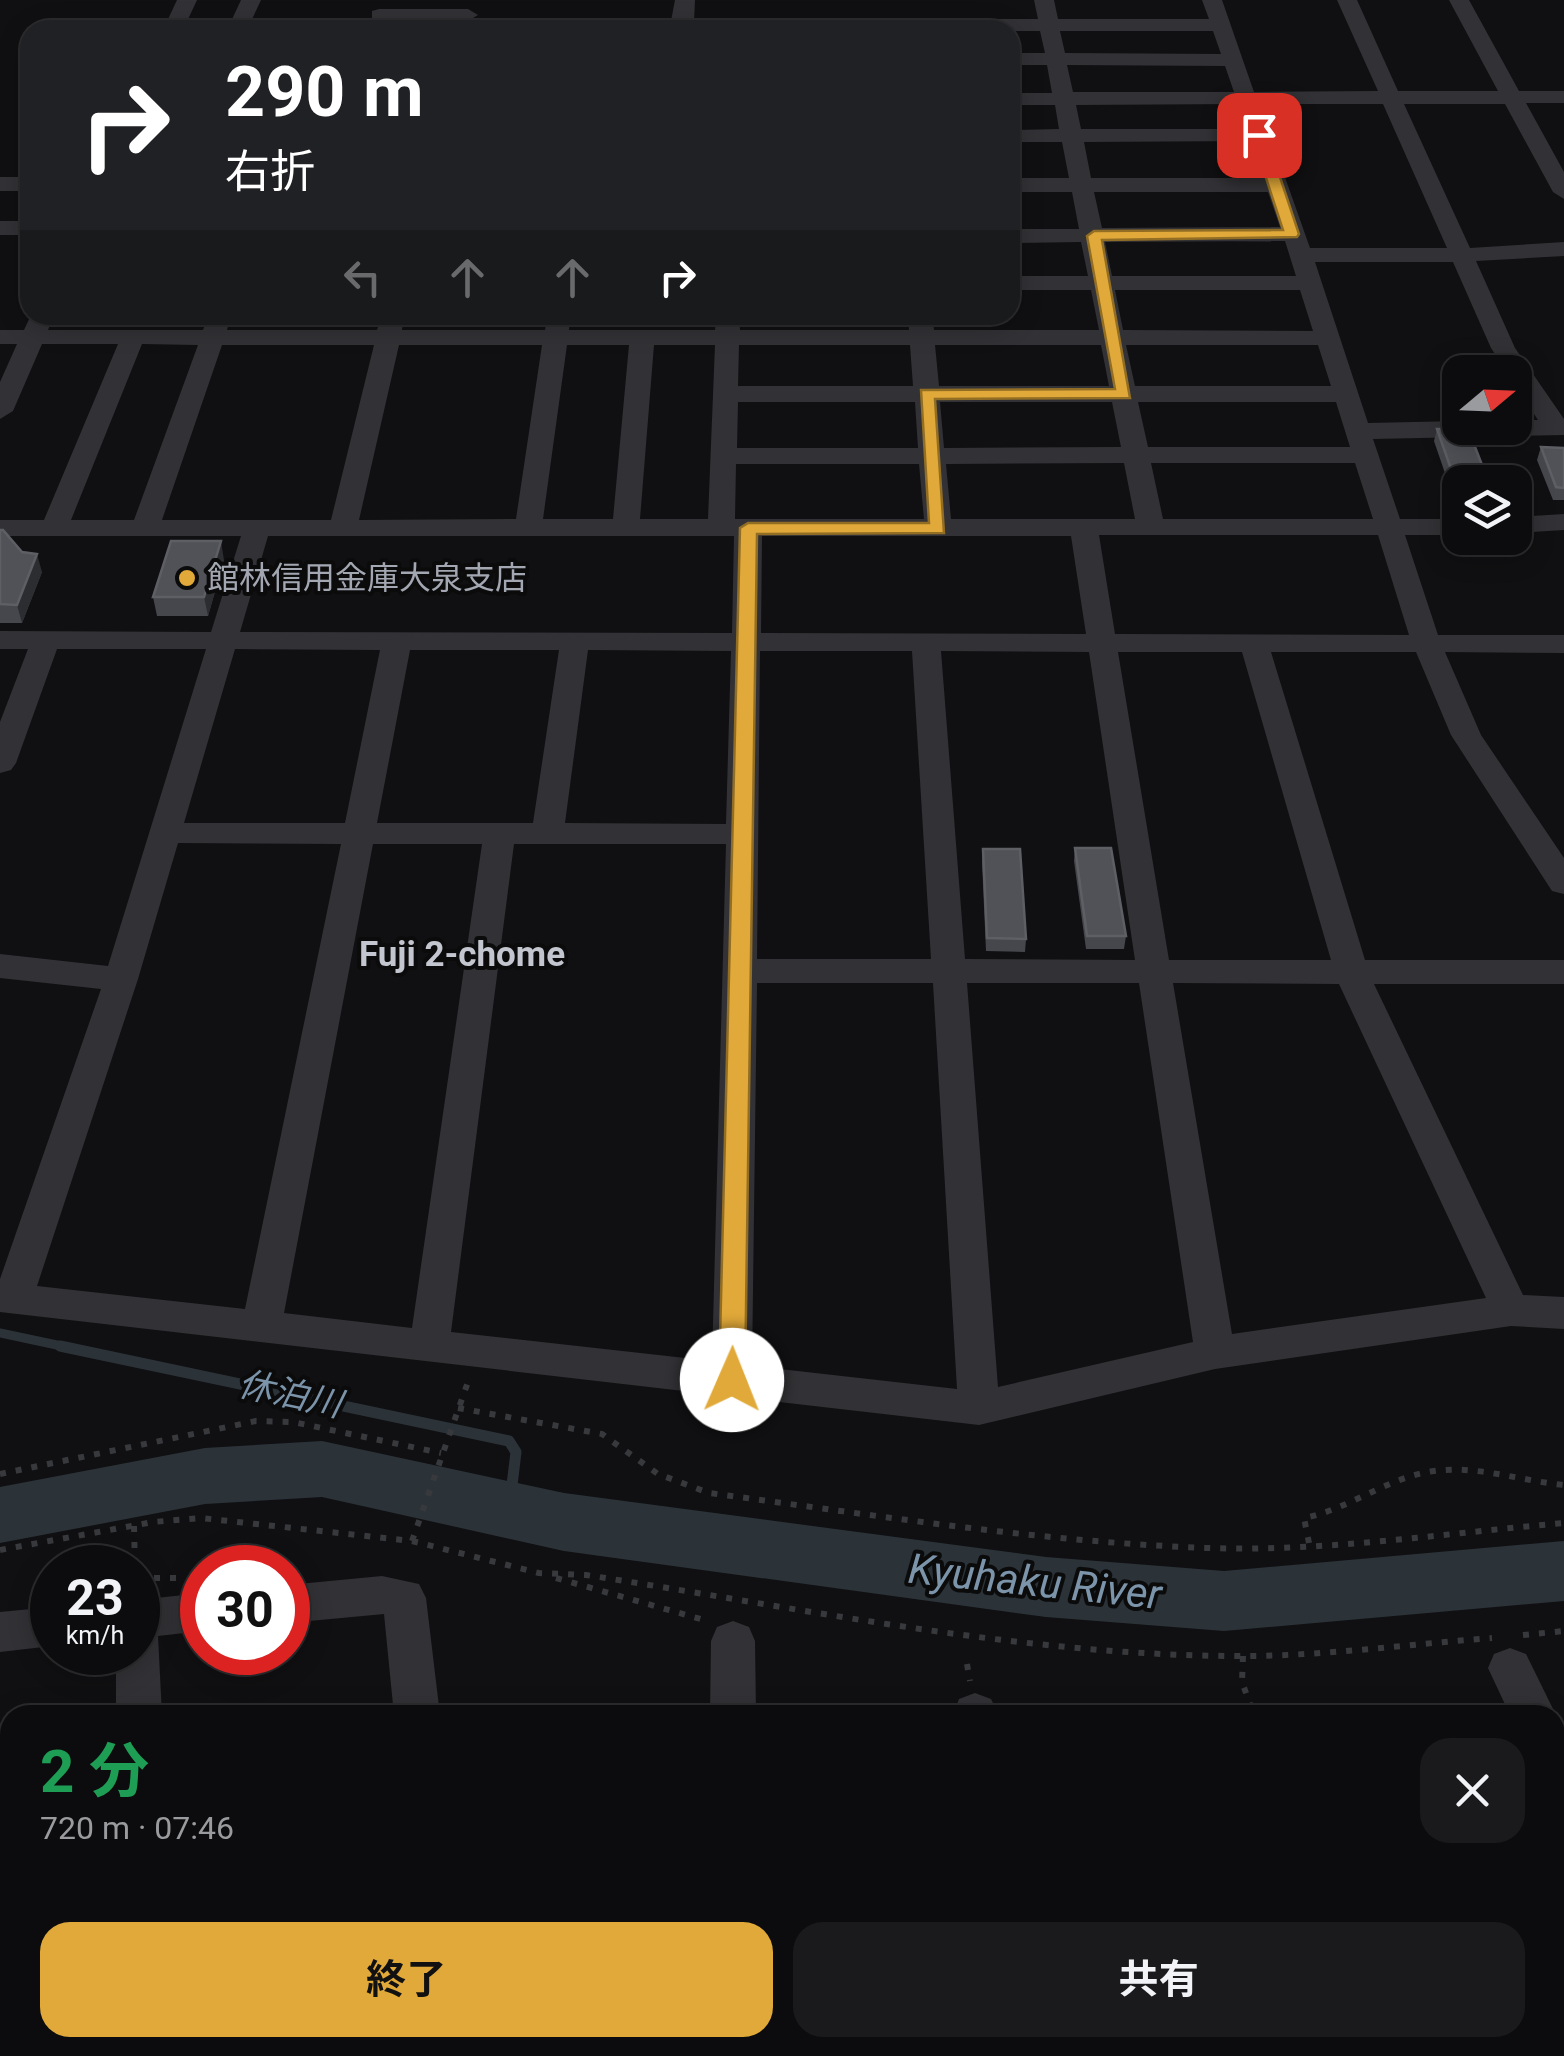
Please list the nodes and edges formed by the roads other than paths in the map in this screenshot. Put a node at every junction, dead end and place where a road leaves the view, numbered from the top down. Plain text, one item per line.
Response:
1 (1044, 0) edge
2 (1212, 0) edge
3 (1347, 0) edge
4 (1459, 0) edge
5 (378, 15) edge
6 (468, 15) edge
7 (1020, 25) edge
8 (1049, 25) junction
9 (1221, 25) junction
10 (1020, 59) edge
11 (1056, 60) junction
12 (1233, 60) junction
13 (1564, 97) edge
14 (1512, 98) junction
15 (1020, 99) edge
16 (1390, 99) junction
17 (1065, 100) junction
18 (1247, 100) junction
19 (1259, 135) junction
20 (1020, 136) edge
21 (1072, 136) junction
22 (1275, 184) junction
23 (1020, 185) edge
24 (1083, 185) junction
25 (1564, 192) edge
26 (1020, 236) edge
27 (1094, 236) junction
28 (1297, 245) junction
29 (1564, 249) edge
30 (1461, 255) junction
31 (1020, 283) edge
32 (1103, 283) junction
33 (1308, 283) junction
34 (37, 326) edge
35 (217, 326) edge
36 (304, 326) edge
37 (390, 326) edge
38 (480, 326) edge
39 (558, 326) edge
40 (728, 326) edge
41 (921, 326) edge
42 (0, 336) edge
43 (133, 337) junction
44 (642, 338) junction
45 (1113, 338) junction
46 (1327, 338) junction
47 (726, 394) junction
48 (927, 394) junction
49 (1124, 394) junction
50 (1346, 394) junction
51 (0, 411) edge
52 (1560, 428) edge
53 (1362, 443) junction
54 (1136, 455) junction
55 (724, 456) junction
56 (932, 456) junction
57 (1564, 522) edge
58 (1532, 524) edge
59 (0, 528) edge
60 (54, 528) junction
61 (146, 528) junction
62 (257, 528) junction
63 (343, 528) junction
64 (528, 528) junction
65 (626, 528) junction
66 (735, 528) junction
67 (1442, 528) edge
68 (938, 529) junction
69 (1084, 529) junction
70 (1152, 529) junction
71 (1391, 529) junction
72 (222, 639) junction
73 (0, 640) edge
74 (46, 640) junction
75 (397, 640) junction
76 (575, 640) junction
77 (746, 640) junction
78 (926, 640) junction
79 (1100, 640) junction
80 (1253, 641) junction
81 (1426, 642) junction
82 (1564, 644) edge
83 (0, 763) edge
84 (1564, 829) edge
85 (167, 834) junction
86 (742, 834) junction
87 (1530, 834) junction
88 (357, 836) junction
89 (499, 836) junction
90 (548, 836) junction
91 (1564, 883) edge
92 (0, 966) edge
93 (738, 971) junction
94 (1154, 972) junction
95 (1564, 972) edge
96 (947, 973) junction
97 (1352, 974) junction
98 (121, 979) junction
99 (6, 1297) edge
100 (1511, 1310) junction
101 (1564, 1312) edge
102 (262, 1328) junction
103 (430, 1346) junction
104 (1215, 1352) junction
105 (732, 1380) junction
106 (979, 1408) junction
107 (310, 1602) edge
108 (30, 1629) edge
109 (0, 1632) edge
110 (733, 1641) road end
111 (1510, 1668) dead end
112 (138, 1675) edge
113 (139, 1705) edge
114 (416, 1705) edge
115 (732, 1705) edge
116 (1528, 1705) edge

1 - 8 street
2 - 9 street
3 - 16 street
4 - 14 street
5 - 6 street
7 - 8 street
8 - 9 street
8 - 11 street
9 - 12 street
10 - 11 street
11 - 12 street
11 - 17 street
12 - 18 street
13 - 14 street
14 - 16 street
14 - 25 street
15 - 17 street
16 - 18 street
16 - 30 street
17 - 18 street
17 - 21 street
18 - 19 street
19 - 21 street
19 - 22 street
20 - 21 street
21 - 24 street
22 - 24 street
22 - 28 street
23 - 24 street
24 - 27 street
26 - 27 street
27 - 28 street
27 - 32 street
28 - 30 street
28 - 33 street
29 - 30 street
30 - 52 street
31 - 32 street
32 - 33 street
32 - 45 street
33 - 46 street
34 - 42 street
34 - 43 street
34 - 51 street
35 - 36 street
35 - 43 street
35 - 61 street
36 - 37 street
37 - 38 street
37 - 63 street
38 - 39 street
39 - 44 street
39 - 64 street
40 - 41 street
40 - 44 street
40 - 47 street
41 - 45 street
41 - 48 street
43 - 60 street
44 - 65 street
45 - 46 street
45 - 49 street
46 - 50 street
47 - 48 street
47 - 55 street
48 - 49 street
48 - 56 street
49 - 50 street
49 - 54 street
50 - 53 street
52 - 53 street
53 - 54 street
53 - 71 street
54 - 56 street
54 - 70 street
55 - 56 street
55 - 66 street
56 - 68 street
57 - 58 street
59 - 60 street
60 - 61 street
61 - 62 street
62 - 63 street
62 - 72 street
63 - 64 street
64 - 65 street
65 - 66 street
66 - 68 street
66 - 77 street
67 - 71 street
68 - 69 street
69 - 70 street
69 - 79 street
70 - 71 street
71 - 81 street
72 - 74 street
72 - 75 street
72 - 85 street
73 - 74 street
74 - 83 street
75 - 76 street
75 - 88 street
76 - 77 street
76 - 90 street
77 - 78 street
77 - 86 street
78 - 79 street
78 - 96 street
79 - 80 street
79 - 94 street
80 - 81 street
80 - 97 street
81 - 82 street
81 - 87 street
84 - 87 street
85 - 88 street
85 - 98 street
86 - 90 street
86 - 93 street
87 - 91 street
88 - 89 street
88 - 102 street
89 - 90 street
89 - 103 street
92 - 98 street
93 - 96 street
93 - 105 street
94 - 96 street
94 - 97 street
94 - 104 street
95 - 97 street
96 - 106 street
97 - 100 street
98 - 99 street
99 - 102 street
100 - 101 street
100 - 104 street
102 - 103 street
103 - 105 street
104 - 106 street
105 - 106 street
107 - 114 street
108 - 109 street
110 - 115 street
111 - 116 street
112 - 113 street

